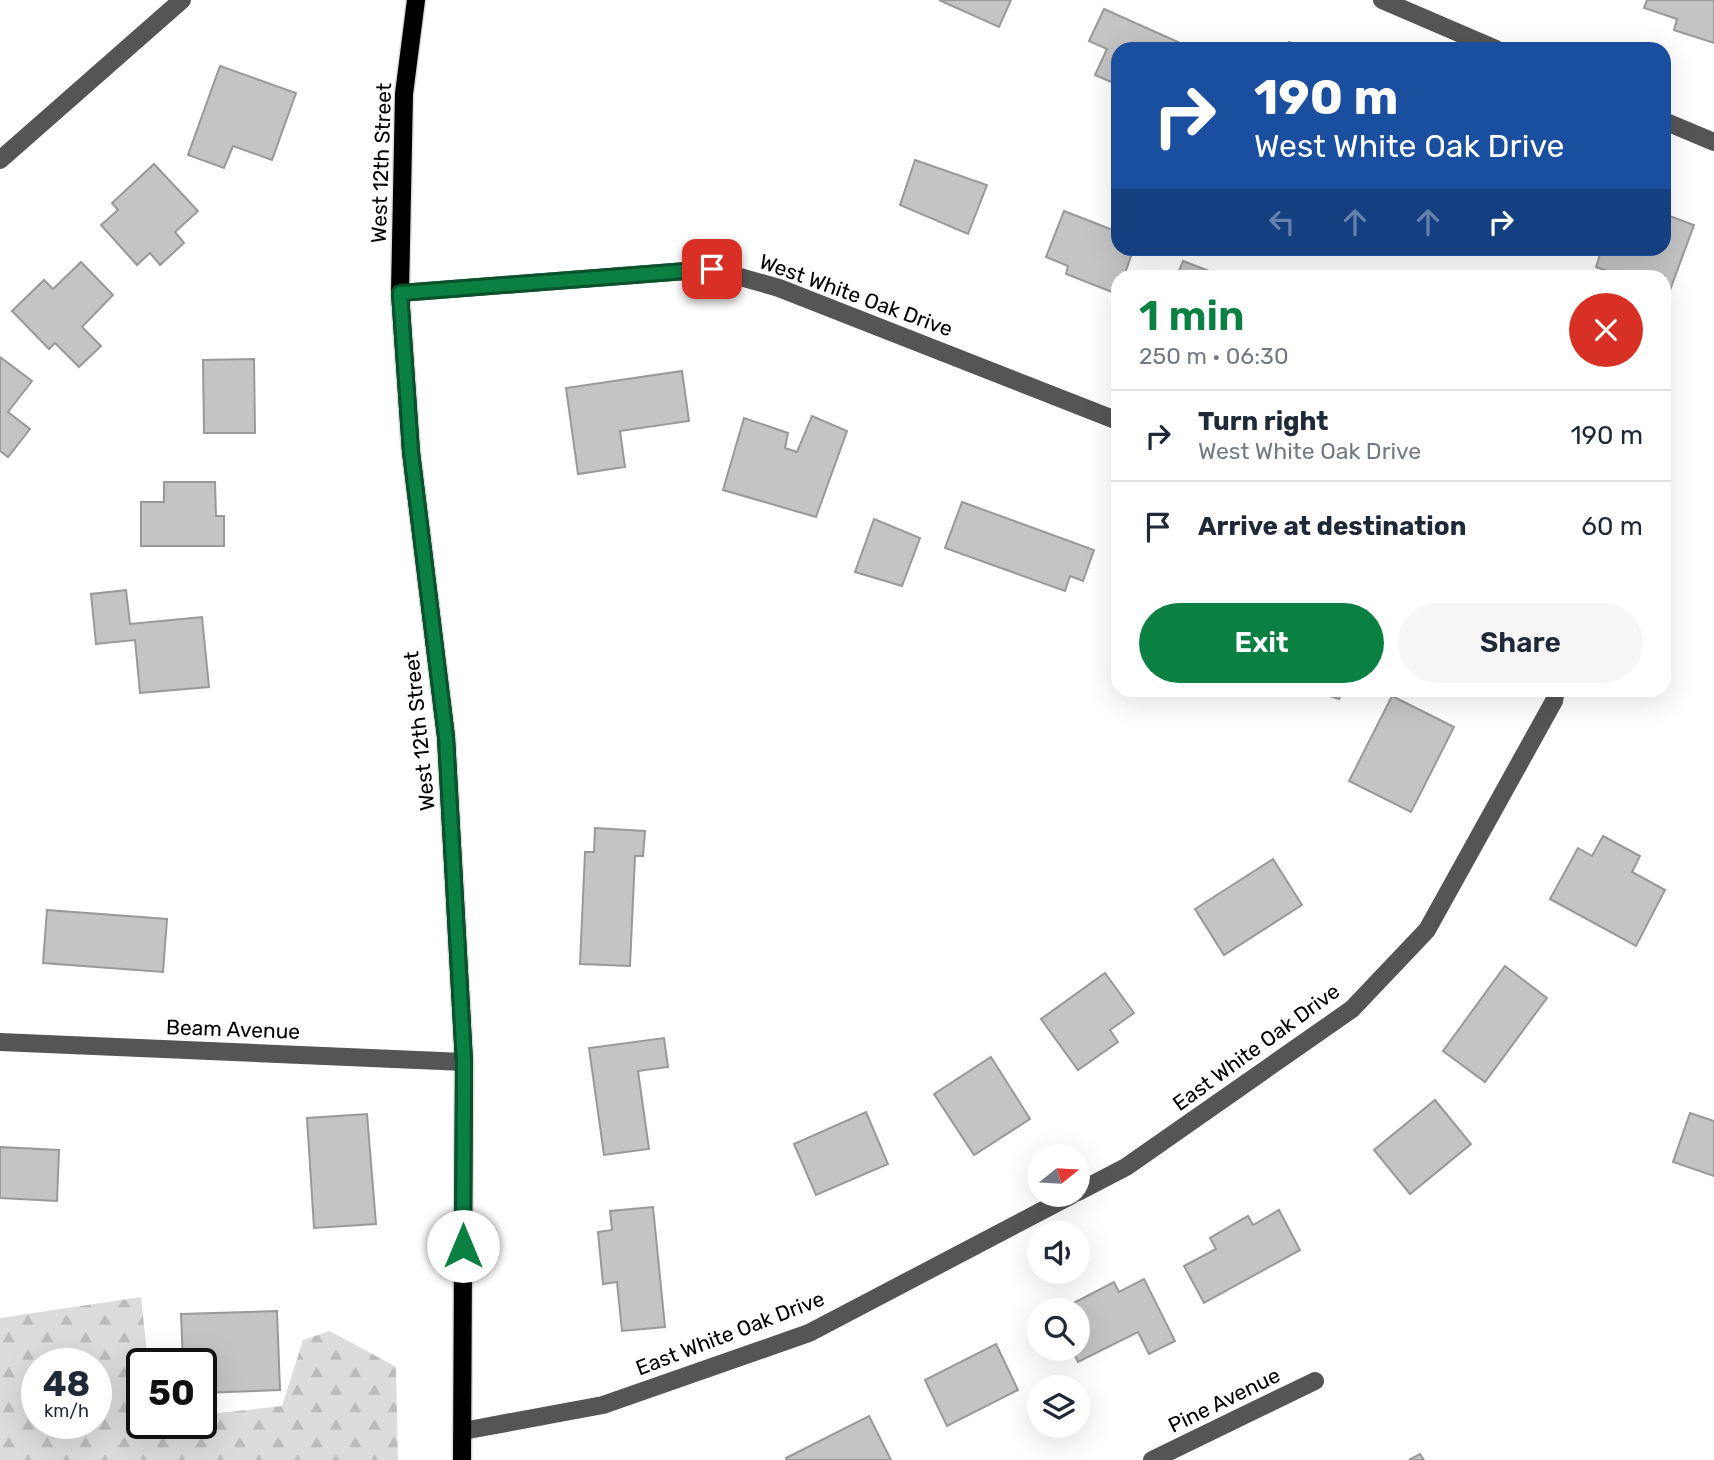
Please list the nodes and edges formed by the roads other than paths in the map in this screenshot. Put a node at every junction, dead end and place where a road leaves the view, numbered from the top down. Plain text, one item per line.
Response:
1 (182, 0) edge
2 (416, 0) edge
3 (1381, 0) edge
4 (1480, 42) edge
5 (1671, 124) edge
6 (1714, 142) edge
7 (0, 160) edge
8 (400, 293) junction
9 (1111, 418) edge
10 (1555, 697) edge
11 (0, 1042) edge
12 (464, 1062) junction
13 (1090, 1186) edge
14 (1047, 1208) edge
15 (1315, 1381) dead end
16 (463, 1431) junction
17 (463, 1460) edge
18 (1152, 1460) edge

1 - 7 street
2 - 8 main road, West 12th Street
3 - 4 street
5 - 6 street
8 - 9 street, West White Oak Drive
8 - 12 main road, West 12th Street
10 - 13 street, East White Oak Drive
11 - 12 street, Beam Avenue
12 - 16 main road, West 12th Street
14 - 16 street, East White Oak Drive
15 - 18 street, Pine Avenue
16 - 17 main road, West 12th Street

